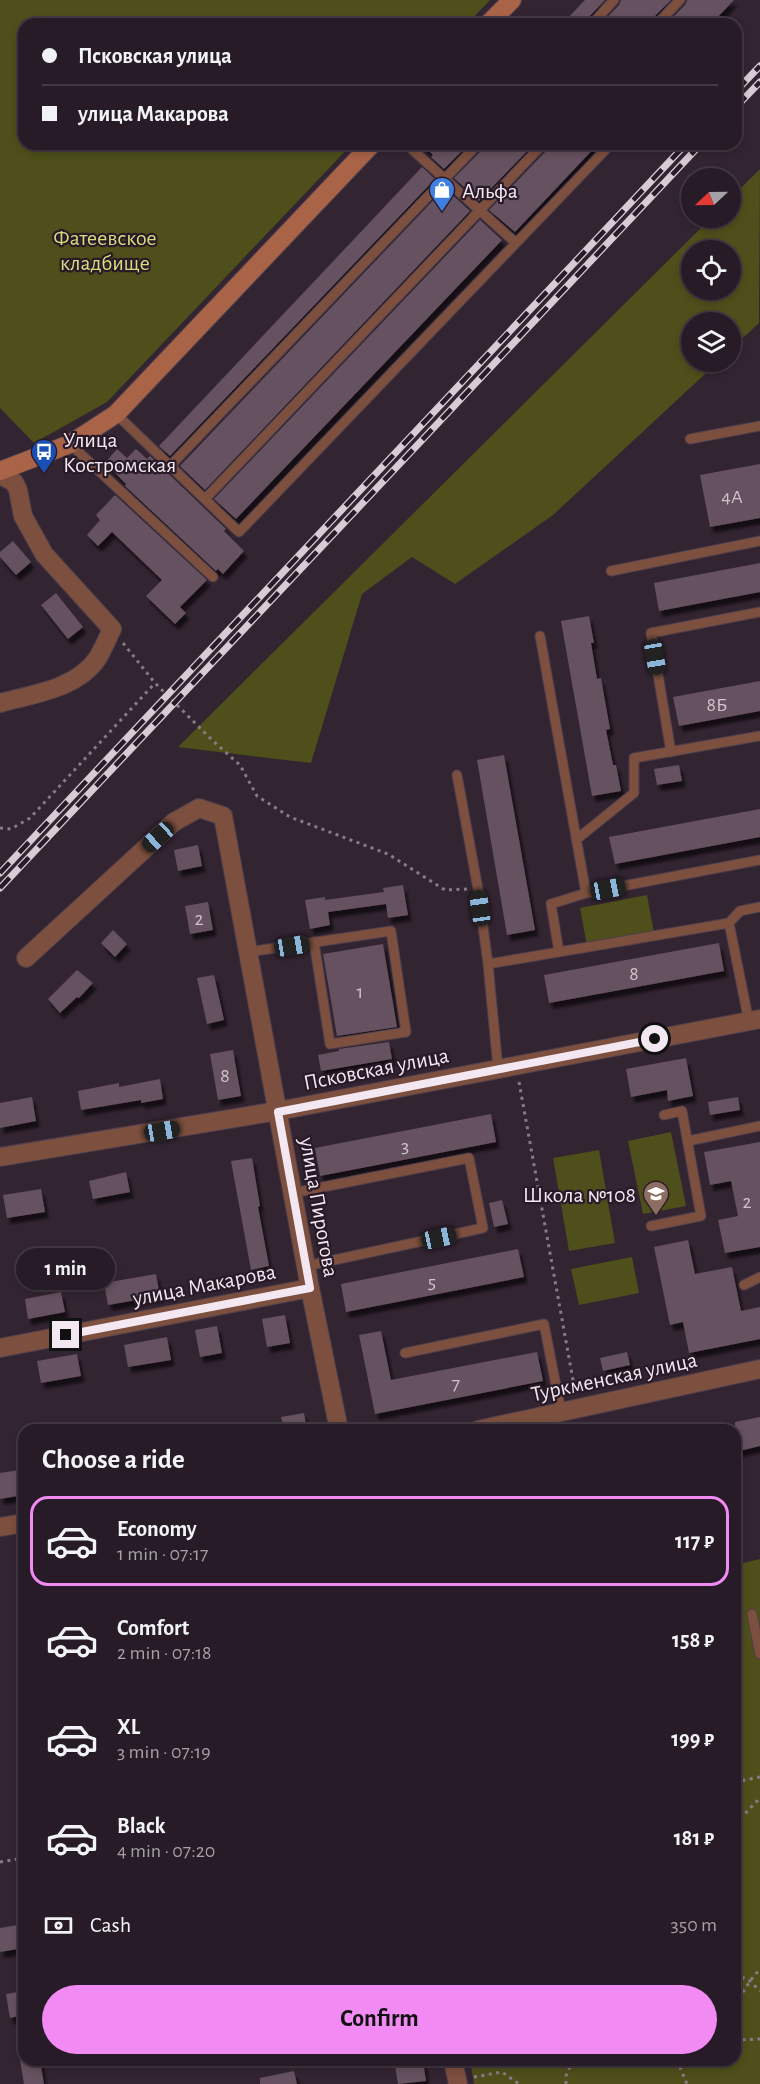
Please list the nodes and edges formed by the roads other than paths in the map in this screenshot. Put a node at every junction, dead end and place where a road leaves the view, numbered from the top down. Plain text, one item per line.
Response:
1 (512, 0) edge
2 (614, 0) edge
3 (680, 0) edge
4 (494, 18) edge
5 (598, 18) edge
6 (663, 18) edge
7 (366, 150) edge
8 (413, 150) edge
9 (472, 150) edge
10 (537, 150) edge
11 (605, 150) edge
12 (445, 179) junction
13 (480, 210) junction
14 (516, 243) junction
15 (116, 414) junction
16 (760, 426) edge
17 (690, 438) dead end
18 (70, 444) junction
19 (170, 466) junction
20 (0, 471) edge
21 (205, 499) junction
22 (760, 541) edge
23 (611, 571) dead end
24 (213, 577) dead end
25 (760, 612) edge
26 (540, 636) dead end
27 (0, 703) edge
28 (760, 736) edge
29 (671, 752) junction
30 (458, 775) dead end
31 (577, 839) junction
32 (760, 860) edge
33 (586, 893) junction
34 (760, 907) edge
35 (729, 923) junction
36 (314, 942) junction
37 (248, 952) junction
38 (559, 952) junction
39 (26, 958) dead end
40 (488, 964) junction
41 (754, 1021) edge
42 (507, 1067) junction
43 (278, 1112) junction
44 (664, 1115) dead end
45 (760, 1126) edge
46 (688, 1141) junction
47 (0, 1157) edge
48 (293, 1193) junction
49 (651, 1226) dead end
50 (306, 1266) junction
51 (760, 1277) edge
52 (744, 1285) dead end
53 (310, 1288) junction
54 (0, 1347) edge
55 (405, 1353) dead end
56 (760, 1369) edge
57 (570, 1410) junction
58 (338, 1424) edge
59 (506, 1424) edge
60 (18, 1523) edge
61 (0, 1527) edge
62 (752, 1614) dead end
63 (760, 1654) edge
64 (454, 2066) edge
65 (457, 2082) edge

1 - 4 street
2 - 5 lane
3 - 6 lane
7 - 15 street
8 - 12 lane
9 - 12 lane
10 - 13 lane
11 - 14 lane
12 - 13 lane
12 - 19 lane
13 - 14 lane
13 - 21 lane
14 - 21 lane
15 - 18 street
15 - 19 lane
16 - 17 lane
18 - 20 street
18 - 24 lane
19 - 21 lane
20 - 27 street
22 - 23 lane
25 - 29 lane
26 - 31 lane
28 - 29 lane
29 - 31 lane
30 - 40 lane
31 - 33 lane
32 - 33 lane
33 - 38 lane
34 - 35 lane
35 - 38 lane
35 - 41 lane
36 - 36 lane
36 - 37 lane
37 - 39 street, улица Пирогова
37 - 43 street, улица Пирогова
38 - 40 lane
40 - 42 lane
41 - 42 street, Псковская улица
42 - 43 street, Псковская улица
43 - 47 street, Псковская улица
43 - 48 street, улица Пирогова
44 - 46 lane
45 - 46 lane
46 - 49 lane
48 - 50 street, улица Пирогова
48 - 50 lane
50 - 53 street, улица Пирогова
51 - 52 lane
53 - 54 street, улица Макарова
53 - 58 street, улица Пирогова
55 - 57 lane
56 - 57 street, Туркменская улица
57 - 59 street, Туркменская улица
60 - 61 street
62 - 63 lane
64 - 65 street

